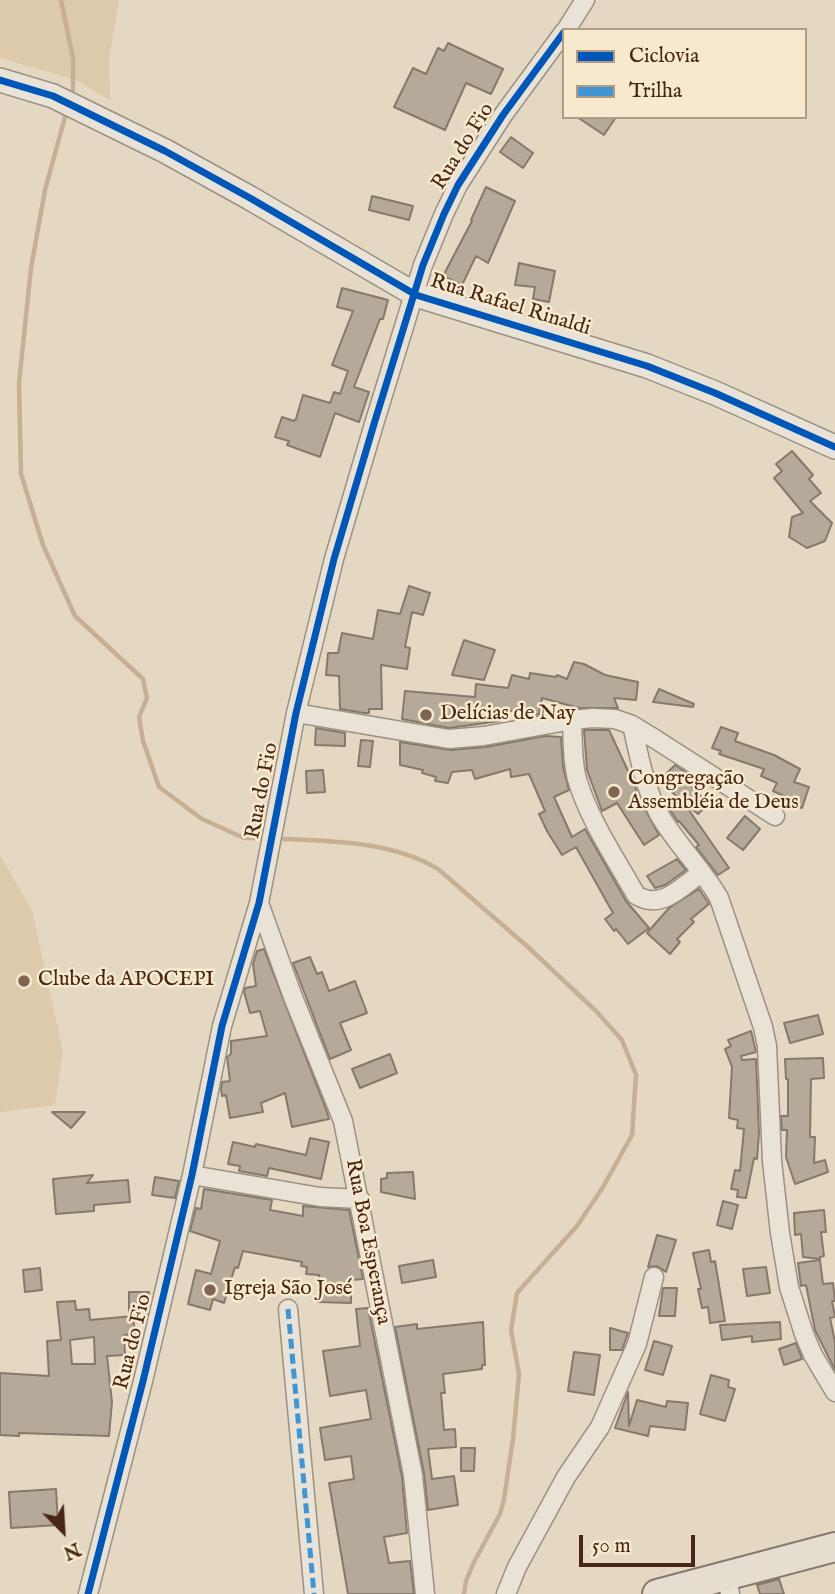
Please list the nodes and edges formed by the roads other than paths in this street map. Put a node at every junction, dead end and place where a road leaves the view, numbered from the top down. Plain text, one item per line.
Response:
1 (585, 0) edge
2 (567, 28) edge
3 (562, 35) edge
4 (0, 80) edge
5 (416, 295) junction
6 (835, 447) edge
7 (296, 713) junction
8 (572, 720) junction
9 (632, 725) junction
10 (775, 816) dead end
11 (702, 873) junction
12 (259, 903) junction
13 (192, 1175) junction
14 (360, 1199) junction
15 (654, 1278) dead end
16 (288, 1309) dead end
17 (835, 1392) edge
18 (835, 1547) edge
19 (729, 1585) edge
20 (88, 1594) edge
21 (314, 1594) edge
22 (425, 1594) edge
23 (506, 1594) edge
24 (657, 1594) edge

1 - 2 street, Rua do Fio
3 - 5 street, Rua do Fio
4 - 5 street, Rua Rafael Rinaldi
5 - 6 street, Rua Rafael Rinaldi
5 - 7 street, Rua do Fio
7 - 8 street
7 - 12 street, Rua do Fio
8 - 9 street
8 - 11 street
9 - 10 street
9 - 11 street
11 - 17 street
12 - 13 street, Rua do Fio
12 - 14 street, Rua Boa Esperança
13 - 14 street
13 - 20 street, Rua do Fio
14 - 22 street, Rua Boa Esperança
15 - 23 street
16 - 21 street
18 - 19 main road
19 - 24 main road

